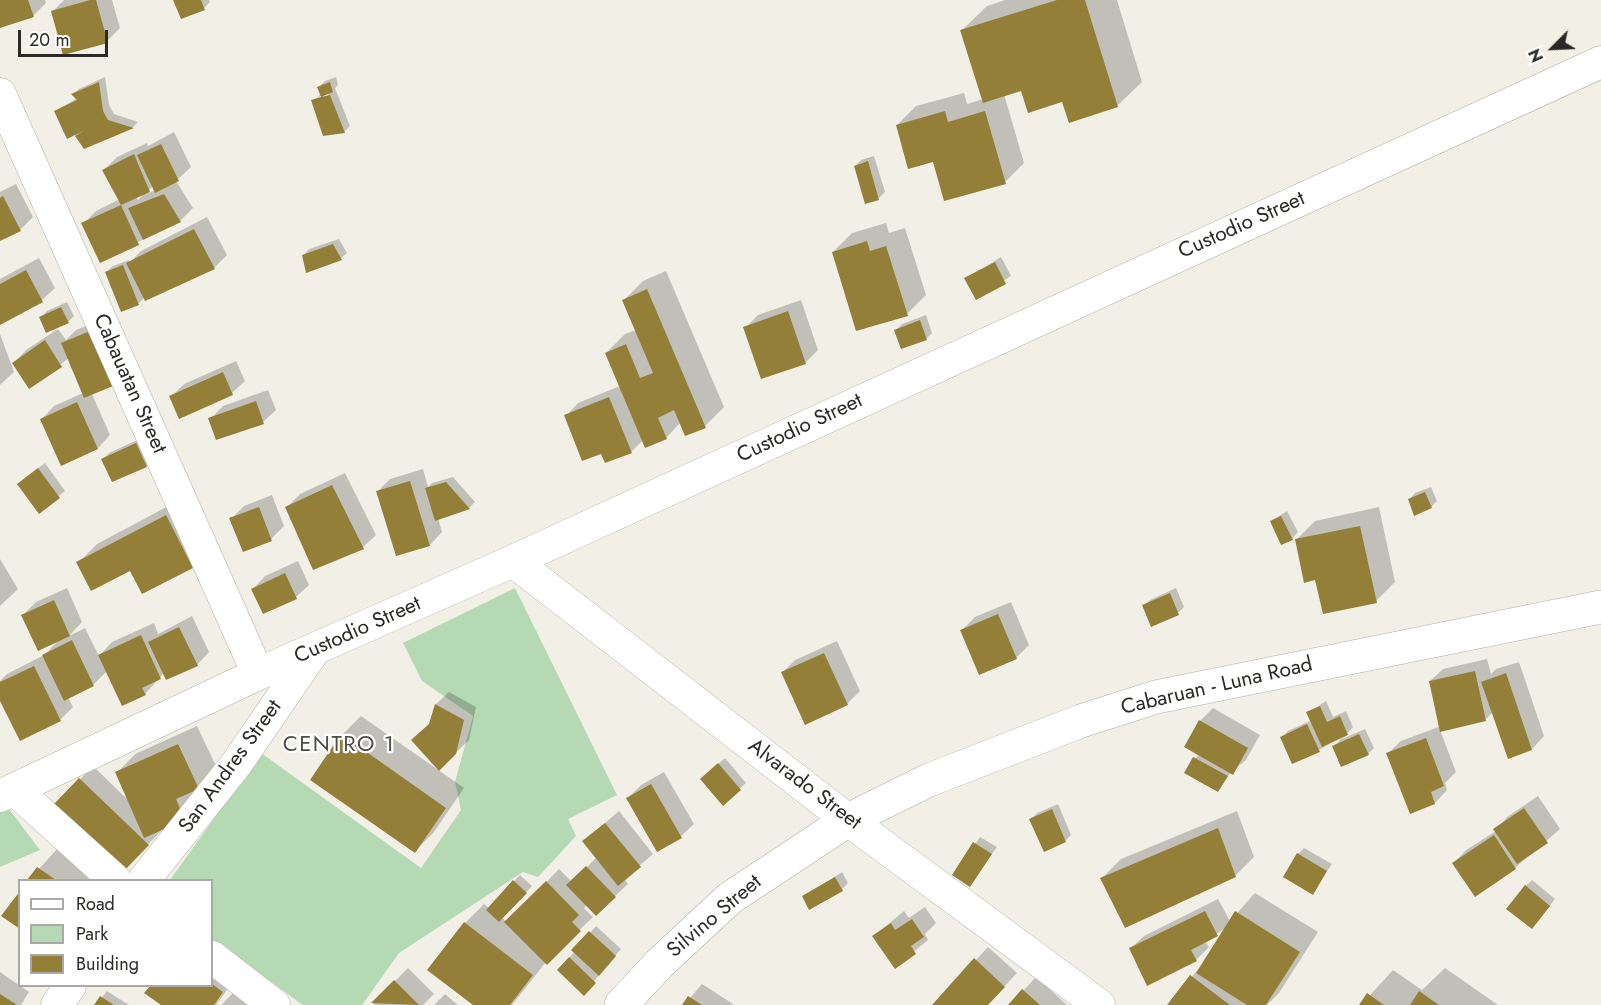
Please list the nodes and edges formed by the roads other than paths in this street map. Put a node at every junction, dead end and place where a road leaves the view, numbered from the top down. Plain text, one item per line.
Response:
1 (1601, 62) edge
2 (0, 94) edge
3 (513, 561) junction
4 (1601, 607) edge
5 (313, 652) junction
6 (258, 674) junction
7 (7, 792) edge
8 (849, 820) junction
9 (114, 879) edge
10 (145, 879) edge
11 (213, 958) edge
12 (69, 987) edge
13 (57, 1005) edge
14 (274, 1005) edge
15 (621, 1005) edge
16 (1099, 1005) edge

1 - 3 street, Custodio Street
2 - 6 street, Cabauatan Street
3 - 5 street, Custodio Street
3 - 8 street, Alvarado Street
4 - 8 main road, Cabaruan - Luna Road
5 - 6 street, Custodio Street
5 - 10 street, San Andres Street
6 - 7 street, Custodio Street
7 - 9 street
8 - 15 main road, Silvino Street
8 - 16 street, Alvarado Street
11 - 14 street
12 - 13 street

